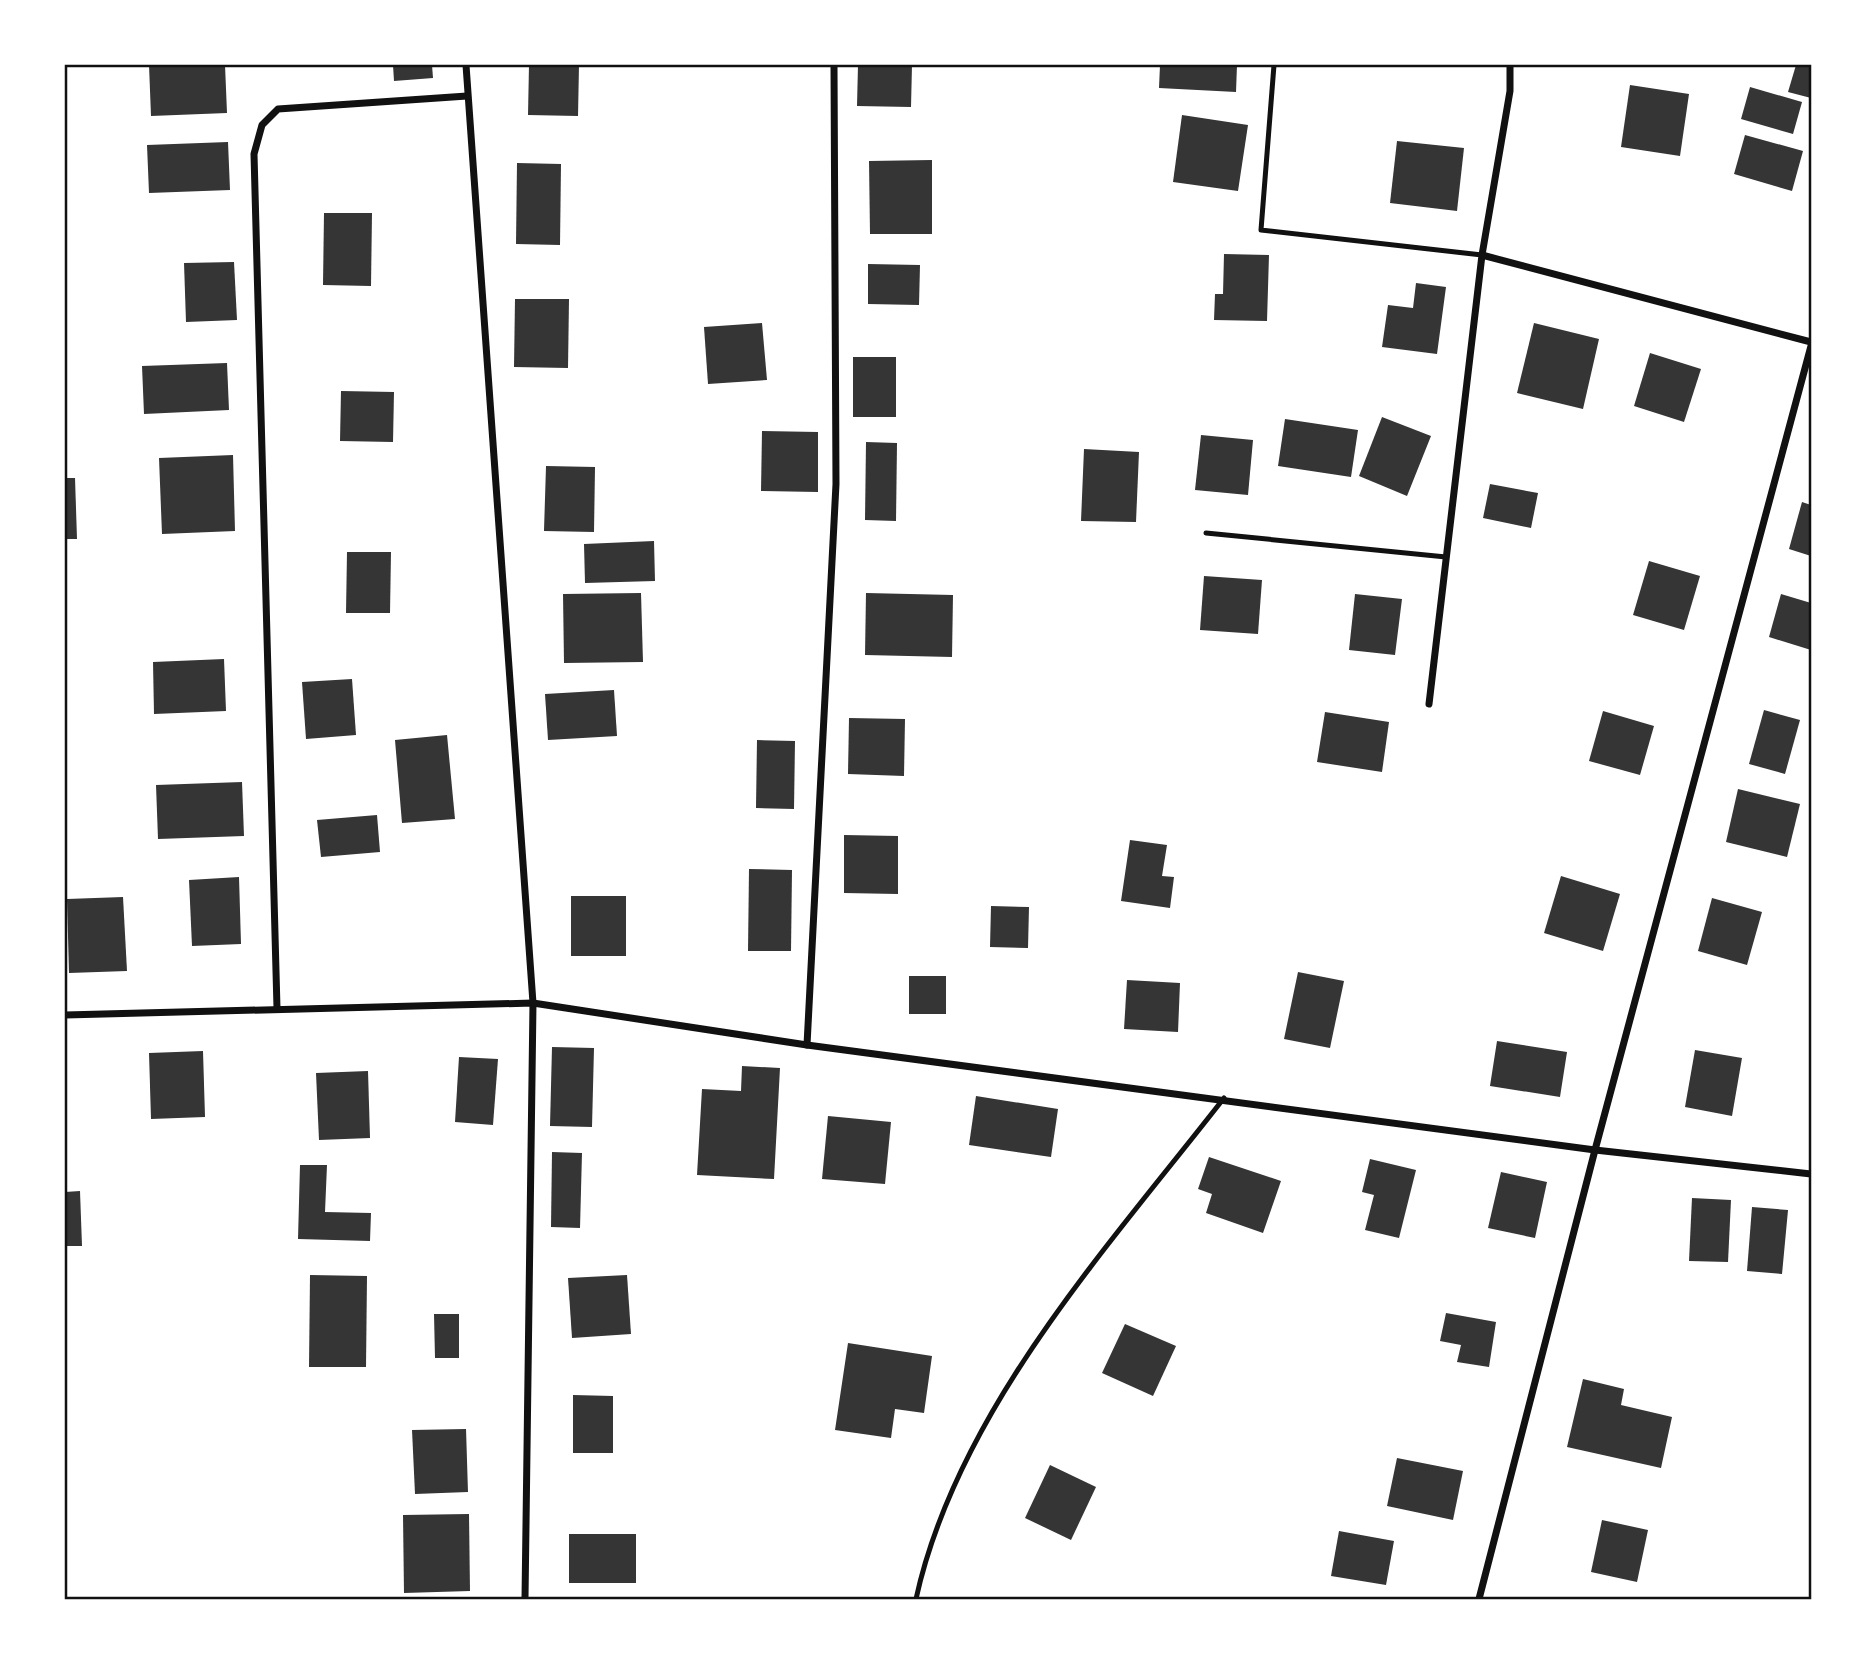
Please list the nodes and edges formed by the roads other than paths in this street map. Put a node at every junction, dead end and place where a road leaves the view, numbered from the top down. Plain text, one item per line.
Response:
1 (466, 65) edge
2 (834, 65) edge
3 (1274, 65) edge
4 (1510, 65) edge
5 (467, 96) junction
6 (1482, 255) junction
7 (1811, 344) edge
8 (1206, 533) dead end
9 (1446, 557) junction
10 (1429, 704) dead end
11 (533, 1003) junction
12 (277, 1008) junction
13 (65, 1015) edge
14 (807, 1045) junction
15 (1224, 1098) junction
16 (1595, 1150) junction
17 (1811, 1174) edge
18 (525, 1599) edge
19 (916, 1599) edge
20 (1479, 1599) edge

1 - 5 street
2 - 14 street
3 - 6 lane
4 - 6 street
5 - 11 street
5 - 12 street
6 - 7 street
6 - 9 street
7 - 16 street
8 - 9 lane
9 - 10 street
11 - 12 street
11 - 14 street
11 - 18 street
12 - 13 street
14 - 15 street
15 - 16 street
15 - 19 lane
16 - 17 street
16 - 20 street

